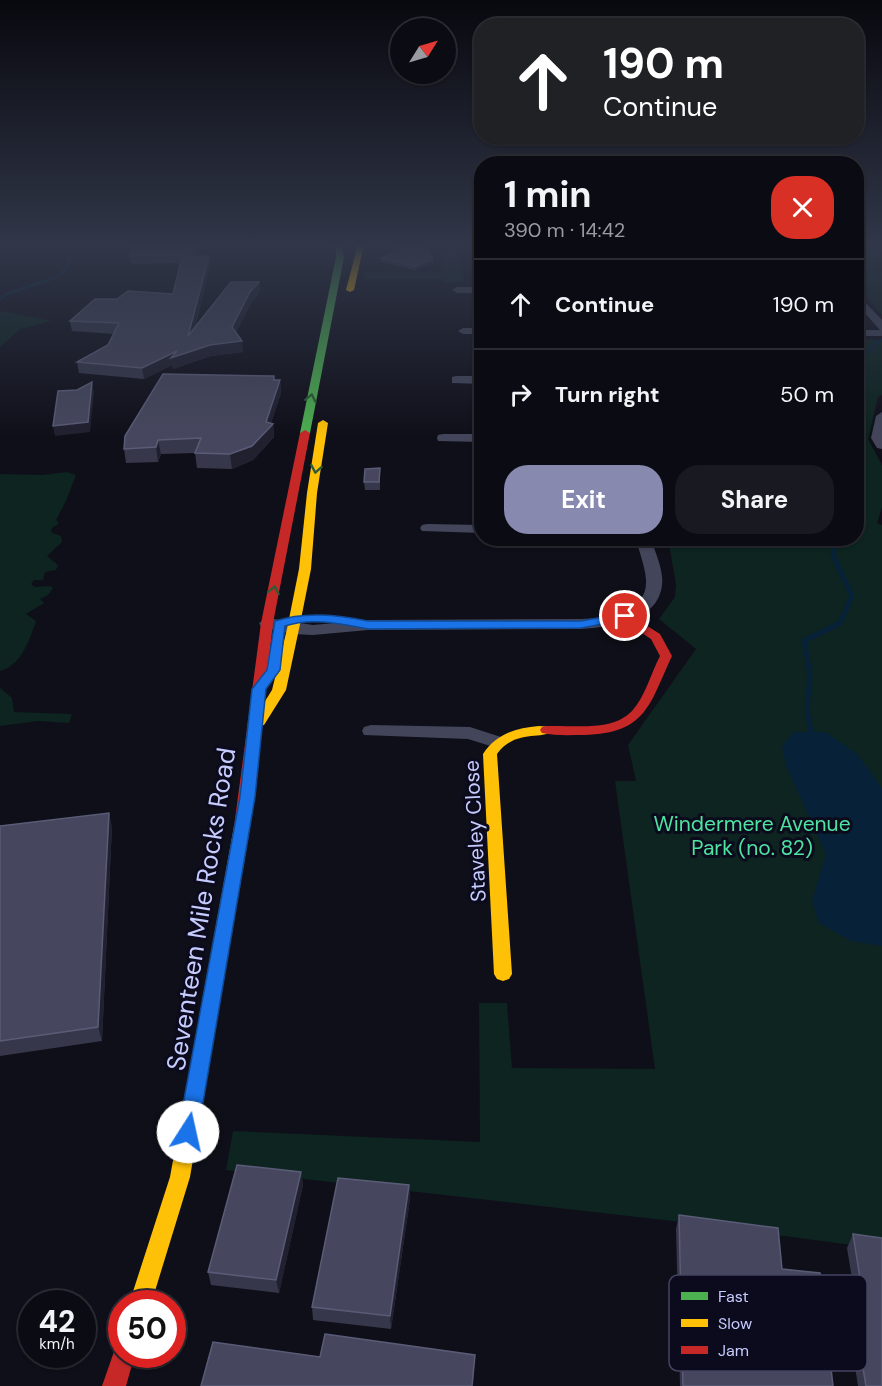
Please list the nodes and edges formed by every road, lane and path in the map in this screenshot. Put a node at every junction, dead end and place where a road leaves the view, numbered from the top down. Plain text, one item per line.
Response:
1 (332, 309) edge
2 (867, 309) edge
3 (882, 327) edge
4 (463, 331) dead end
5 (474, 331) edge
6 (864, 333) edge
7 (882, 333) edge
8 (456, 380) dead end
9 (474, 380) edge
10 (325, 413) dead end
11 (882, 416) edge
12 (443, 438) dead end
13 (474, 438) edge
14 (882, 445) edge
15 (428, 528) dead end
16 (474, 529) edge
17 (645, 546) edge
18 (625, 616) junction
19 (284, 624) junction
20 (259, 689) joint
21 (254, 730) junction
22 (371, 731) dead end
23 (497, 742) junction
24 (503, 974) dead end
25 (144, 1290) edge
26 (120, 1368) edge
27 (114, 1386) edge

19 -> 1 main road, Seventeen Mile Rocks Road
2 - 3 street
4 - 5 street
6 - 7 street
8 - 9 street
10 -> 19 main road, Seventeen Mile Rocks Road
11 - 14 street
12 - 13 street
15 - 16 street
17 - 18 street
18 - 19 street
18 - 23 main road, Staveley Close
19 - 20 street
19 - 21 main road, Seventeen Mile Rocks Road
20 - 21 main road, Seventeen Mile Rocks Road
21 - 25 main road, Seventeen Mile Rocks Road
22 - 23 street
23 - 24 main road, Staveley Close
26 - 27 main road

